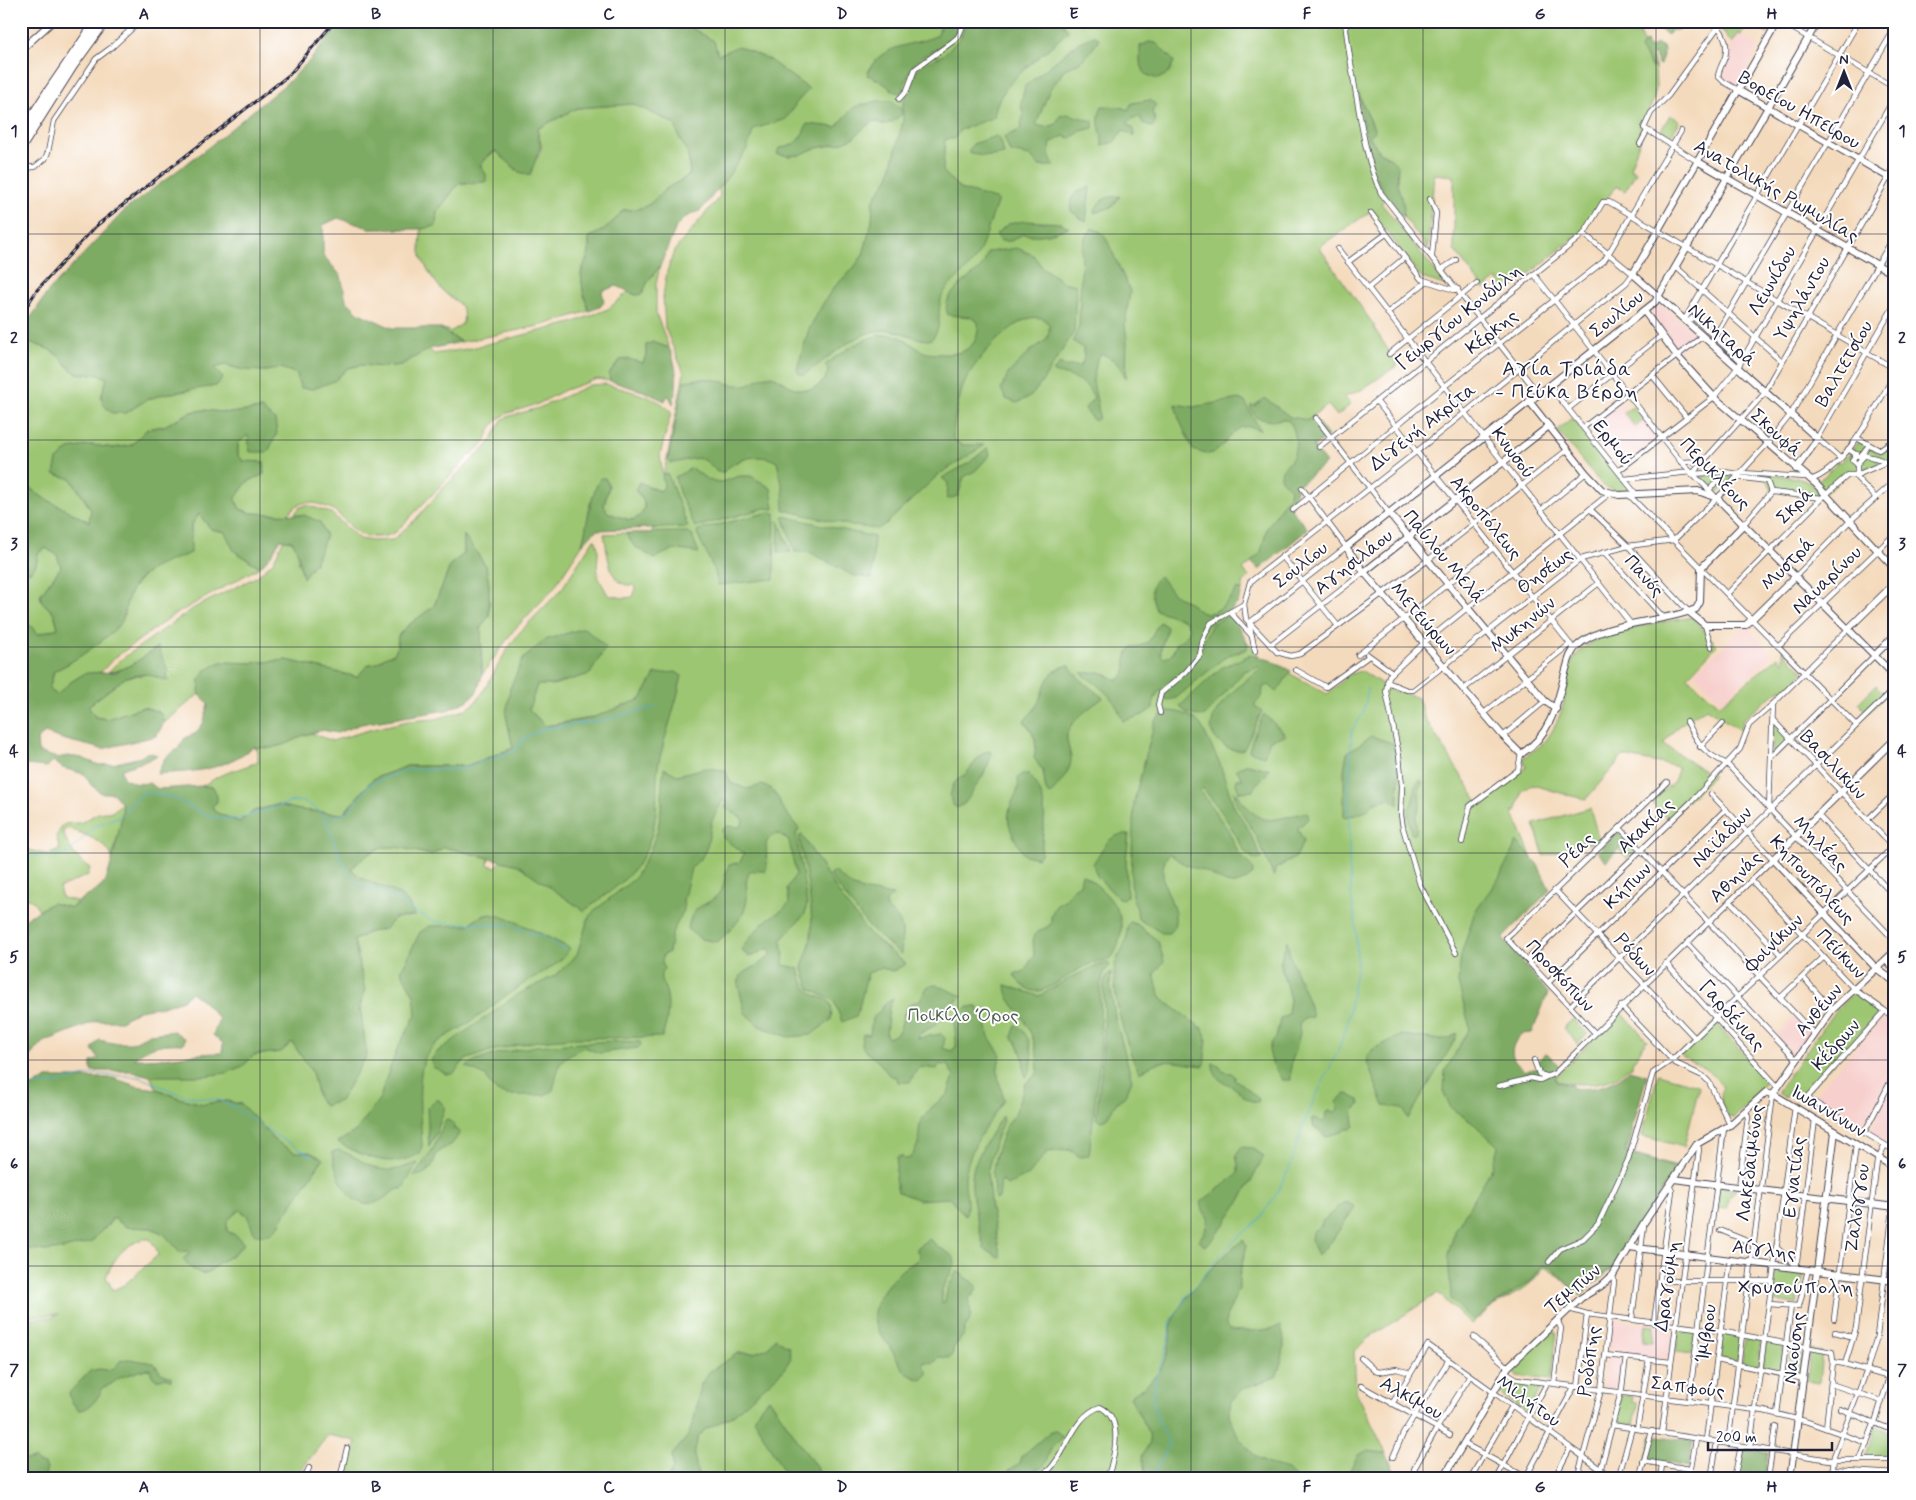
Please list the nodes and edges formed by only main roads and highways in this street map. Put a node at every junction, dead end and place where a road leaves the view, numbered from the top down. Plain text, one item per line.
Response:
1 (97, 21) edge
2 (105, 21) edge
3 (21, 134) edge
4 (21, 147) edge

1 - 3 highway
2 - 4 highway

